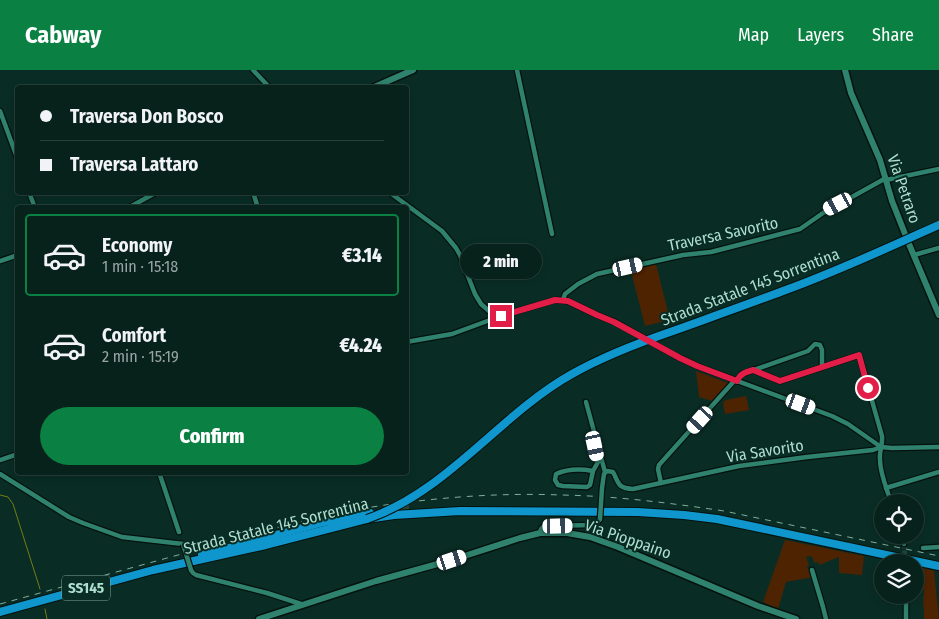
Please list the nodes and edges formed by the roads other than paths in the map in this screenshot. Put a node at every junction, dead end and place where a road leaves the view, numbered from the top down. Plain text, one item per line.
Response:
1 (253, 70) edge
2 (413, 70) edge
3 (517, 70) edge
4 (845, 70) edge
5 (267, 85) edge
6 (379, 85) edge
7 (0, 111) edge
8 (15, 152) edge
9 (939, 169) edge
10 (886, 179) junction
11 (152, 195) edge
12 (392, 195) edge
13 (133, 205) edge
14 (406, 205) edge
15 (409, 207) edge
16 (939, 225) edge
17 (552, 234) dead end
18 (939, 248) edge
19 (15, 255) edge
20 (914, 255) junction
21 (0, 261) edge
22 (563, 300) junction
23 (939, 315) edge
24 (501, 316) junction
25 (409, 341) edge
26 (822, 367) junction
27 (753, 370) junction
28 (736, 381) junction
29 (586, 402) dead end
30 (597, 443) junction
31 (880, 447) junction
32 (939, 447) edge
33 (15, 455) edge
34 (0, 460) edge
35 (594, 471) junction
36 (605, 472) junction
37 (939, 472) edge
38 (0, 474) edge
39 (160, 475) edge
40 (662, 483) junction
41 (886, 488) junction
42 (888, 494) edge
43 (412, 508) tunnel mouth
44 (551, 511) junction
45 (369, 516) junction
46 (179, 532) dead end
47 (540, 533) junction
48 (939, 547) edge
49 (923, 548) dead end
50 (172, 566) junction
51 (939, 566) edge
52 (812, 570) dead end
53 (906, 604) edge
54 (302, 605) junction
55 (0, 612) edge
56 (276, 617) edge
57 (259, 619) edge
58 (796, 619) edge
59 (826, 619) edge
60 (906, 619) edge

1 - 5 street
2 - 6 main road
3 - 17 street
4 - 10 main road, Via Petraro
7 - 8 street
9 - 10 street, Traversa Savorito
10 - 20 main road, Via Petraro
10 - 22 street, Traversa Savorito
11 - 13 street
12 - 14 street
15 - 24 street
16 - 45 highway, Strada Statale 145 Sorrentina / SS145, bridge
18 - 20 street
19 - 21 street
20 - 23 main road, Via Petraro
22 - 24 street
22 - 28 street
24 - 25 street
26 - 27 street
26 - 27 street
26 - 31 street
27 - 28 street
28 - 31 street
28 - 40 street
29 - 30 street
30 - 35 street
30 - 36 street
31 - 32 street, Via Savorito
31 - 40 street, Via Savorito
31 - 41 street
33 - 34 street
35 - 35 street
36 - 40 street, Via Savorito
36 - 47 street, bridge
37 - 41 street
38 - 54 street, bridge
39 - 46 street
41 - 42 street
43 - 44 highway
44 - 45 highway, bridge
44 - 51 highway
45 - 50 highway, Strada Statale 145 Sorrentina / SS145
45 - 50 highway
47 - 54 main road, Via Pioppaino
47 - 58 main road, Via Pioppaino
48 - 49 street
50 - 55 highway, Strada Statale 145 Sorrentina / SS145
52 - 59 street
53 - 60 street
54 - 56 main road, Via Pioppaino
56 - 57 main road, Via Pioppaino

